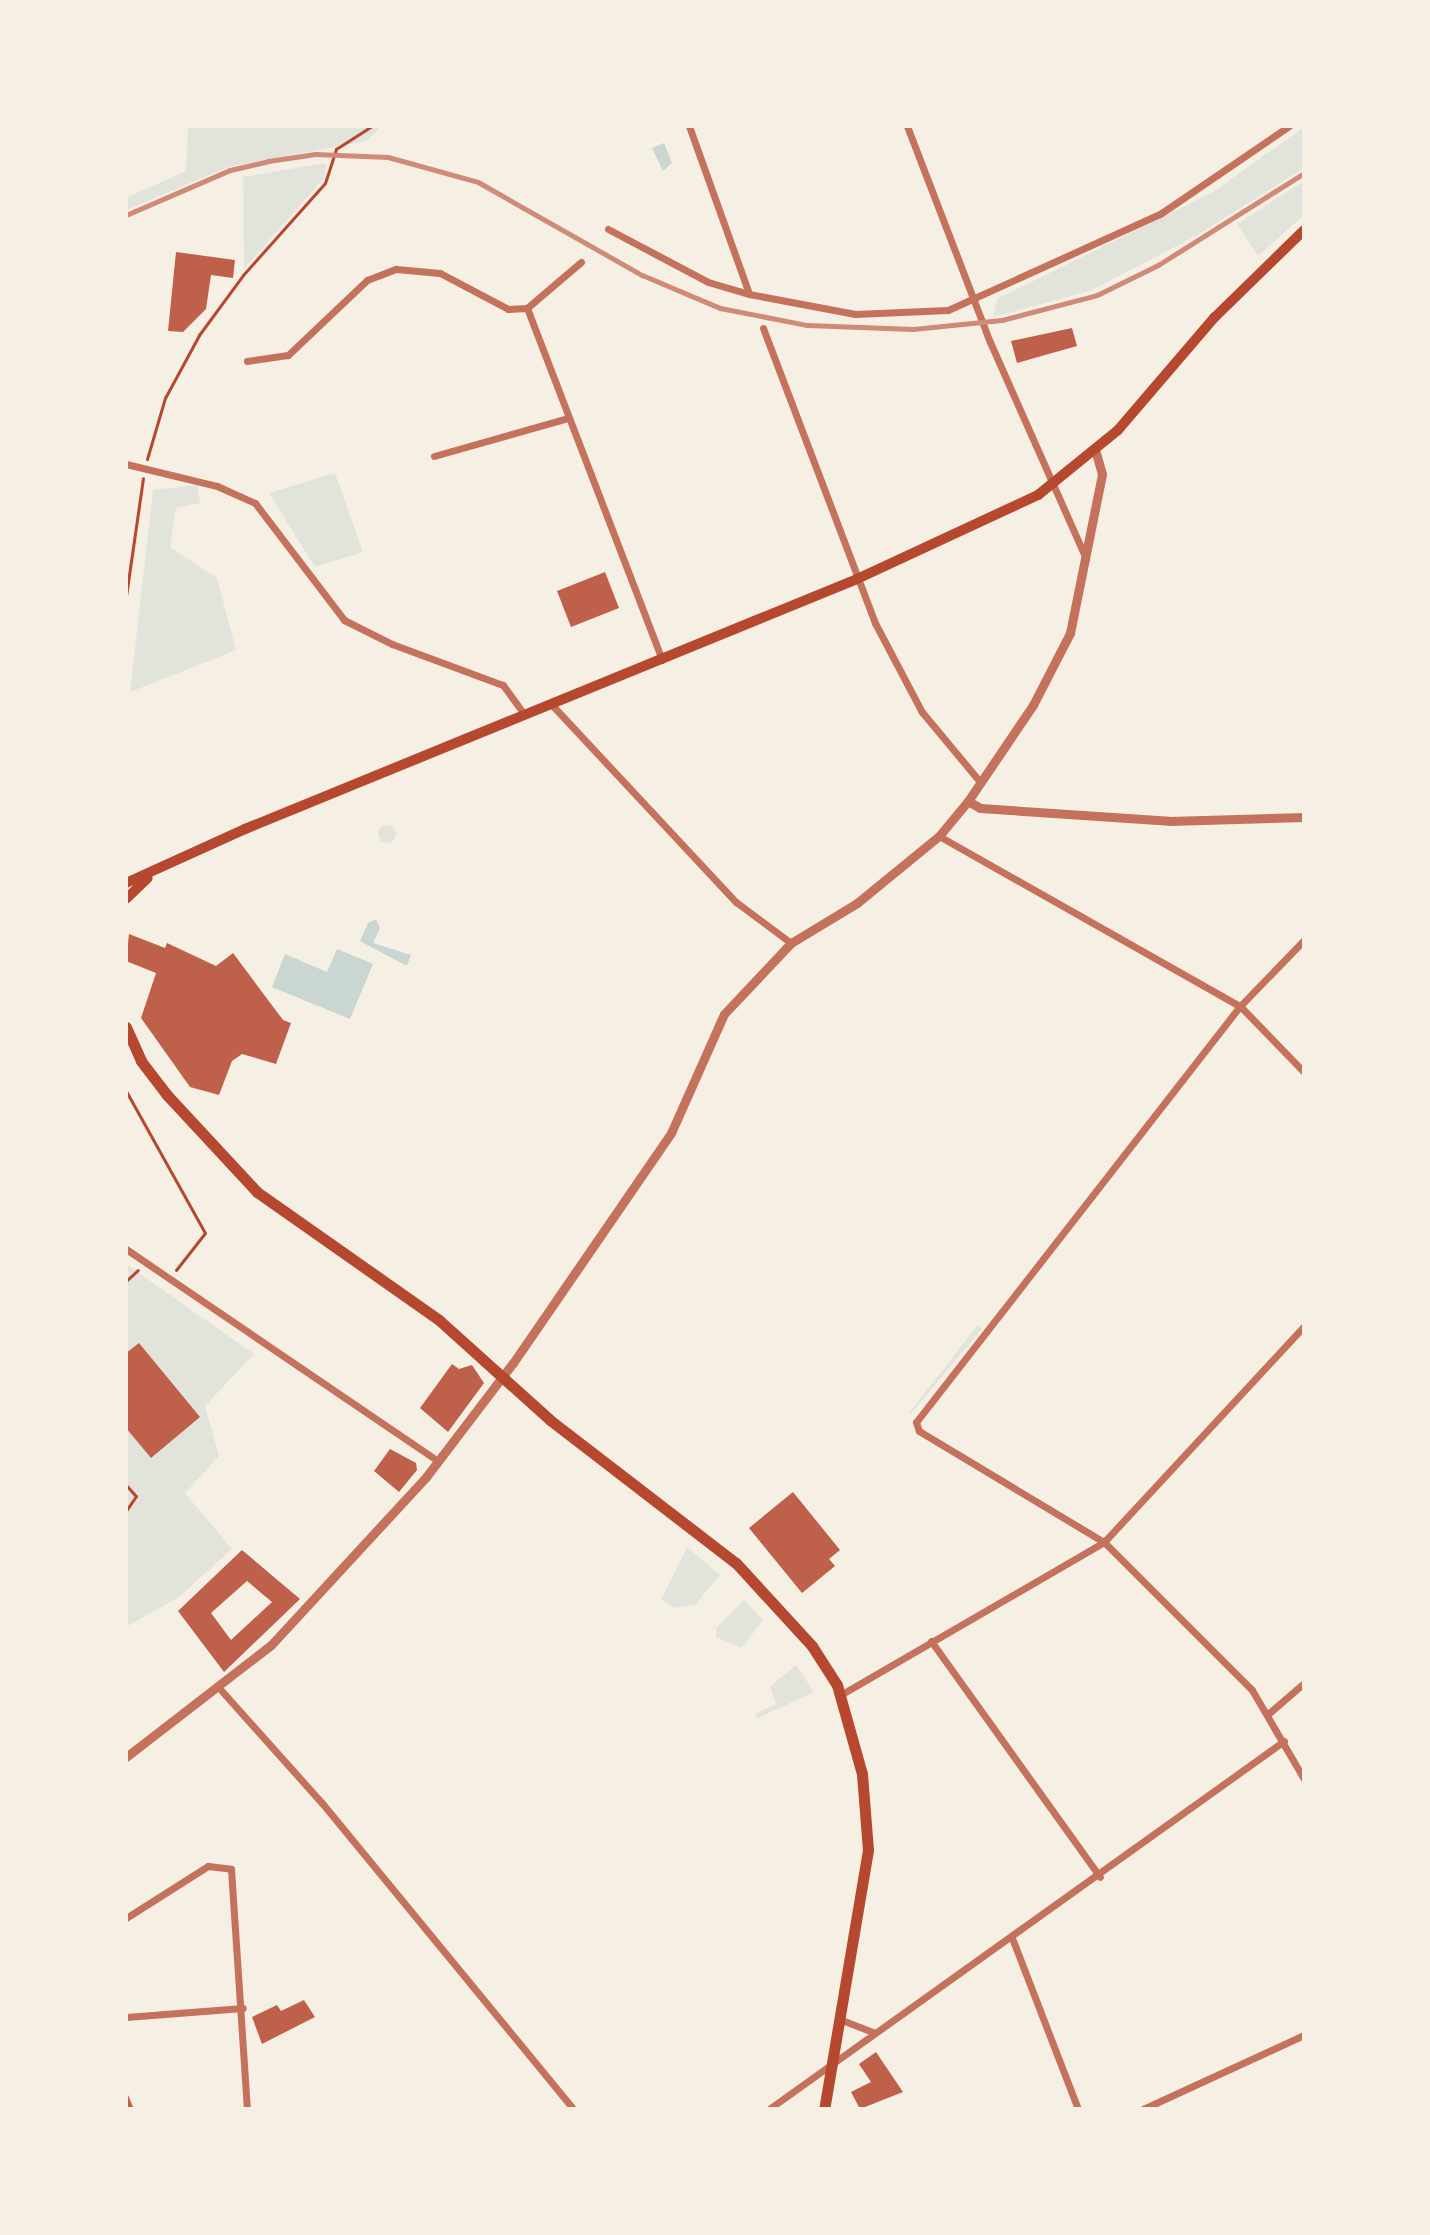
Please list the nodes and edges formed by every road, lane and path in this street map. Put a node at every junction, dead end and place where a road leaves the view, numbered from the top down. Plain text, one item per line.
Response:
1 (372, 126) edge
2 (689, 126) edge
3 (907, 126) edge
4 (1289, 126) edge
5 (608, 229) dead end
6 (1304, 230) edge
7 (581, 262) dead end
8 (749, 294) junction
9 (974, 299) junction
10 (527, 308) junction
11 (763, 328) dead end
12 (247, 361) dead end
13 (565, 419) junction
14 (1096, 453) junction
15 (434, 456) dead end
16 (126, 464) edge
17 (145, 467) junction
18 (1051, 486) junction
19 (1087, 561) junction
20 (857, 579) junction
21 (126, 596) edge
22 (662, 660) junction
23 (552, 705) junction
24 (525, 715) junction
25 (981, 783) junction
26 (968, 801) junction
27 (1304, 817) edge
28 (939, 836) junction
29 (148, 878) junction
30 (126, 883) edge
31 (126, 899) edge
32 (1304, 940) edge
33 (791, 943) junction
34 (1240, 1006) junction
35 (126, 1027) edge
36 (126, 1043) edge
37 (141, 1061) junction
38 (1304, 1072) edge
39 (126, 1091) edge
40 (126, 1249) edge
41 (145, 1263) junction
42 (168, 1279) junction
43 (126, 1281) edge
44 (1304, 1326) edge
45 (503, 1376) junction
46 (438, 1461) junction
47 (126, 1485) edge
48 (126, 1511) edge
49 (1104, 1542) junction
50 (931, 1641) junction
51 (1304, 1683) edge
52 (220, 1689) junction
53 (842, 1694) junction
54 (1268, 1714) junction
55 (1284, 1741) junction
56 (126, 1757) edge
57 (1304, 1779) edge
58 (1100, 1877) junction
59 (126, 1918) edge
60 (1012, 1938) junction
61 (243, 2008) junction
62 (126, 2017) edge
63 (839, 2019) junction
64 (873, 2032) junction
65 (1304, 2035) edge
66 (832, 2064) junction
67 (247, 2109) edge
68 (573, 2109) edge
69 (769, 2109) edge
70 (824, 2109) edge
71 (1078, 2109) edge
72 (1143, 2109) edge

1 - 17 path
2 - 8 street
3 - 9 street
4 - 9 street
5 - 8 street
6 - 14 main road
7 - 10 street
8 - 9 street
9 - 18 street
10 - 12 street
10 - 13 street
11 - 20 street
13 - 15 street
13 - 22 street
14 - 18 main road
14 - 19 street
16 - 17 street
17 - 21 path
17 - 24 street
18 - 19 street
18 - 20 main road
19 - 25 street
20 - 22 main road
20 - 25 street
22 - 23 main road
23 - 24 main road
23 - 33 street
24 - 29 main road
25 - 26 street
26 - 27 street
26 - 28 street
28 - 33 street
28 - 34 street
29 - 30 main road
29 - 31 main road
32 - 34 street
33 - 45 street
34 - 38 street
34 - 49 street
35 - 37 main road
36 - 37 main road
37 - 45 main road
39 - 42 path
40 - 41 street
41 - 42 street
41 - 43 path
42 - 46 street
44 - 49 street
45 - 46 street
45 - 53 main road
46 - 52 street
47 - 48 path
49 - 50 street
49 - 54 street
50 - 53 street
50 - 58 street
51 - 54 street
52 - 56 street
52 - 68 street
53 - 63 main road
54 - 55 street
55 - 57 street
55 - 58 street
58 - 60 street
59 - 61 street
60 - 64 street
60 - 71 street
61 - 62 street
61 - 67 street
63 - 64 street
63 - 66 main road
64 - 66 street
65 - 72 street
66 - 69 street
66 - 70 main road

